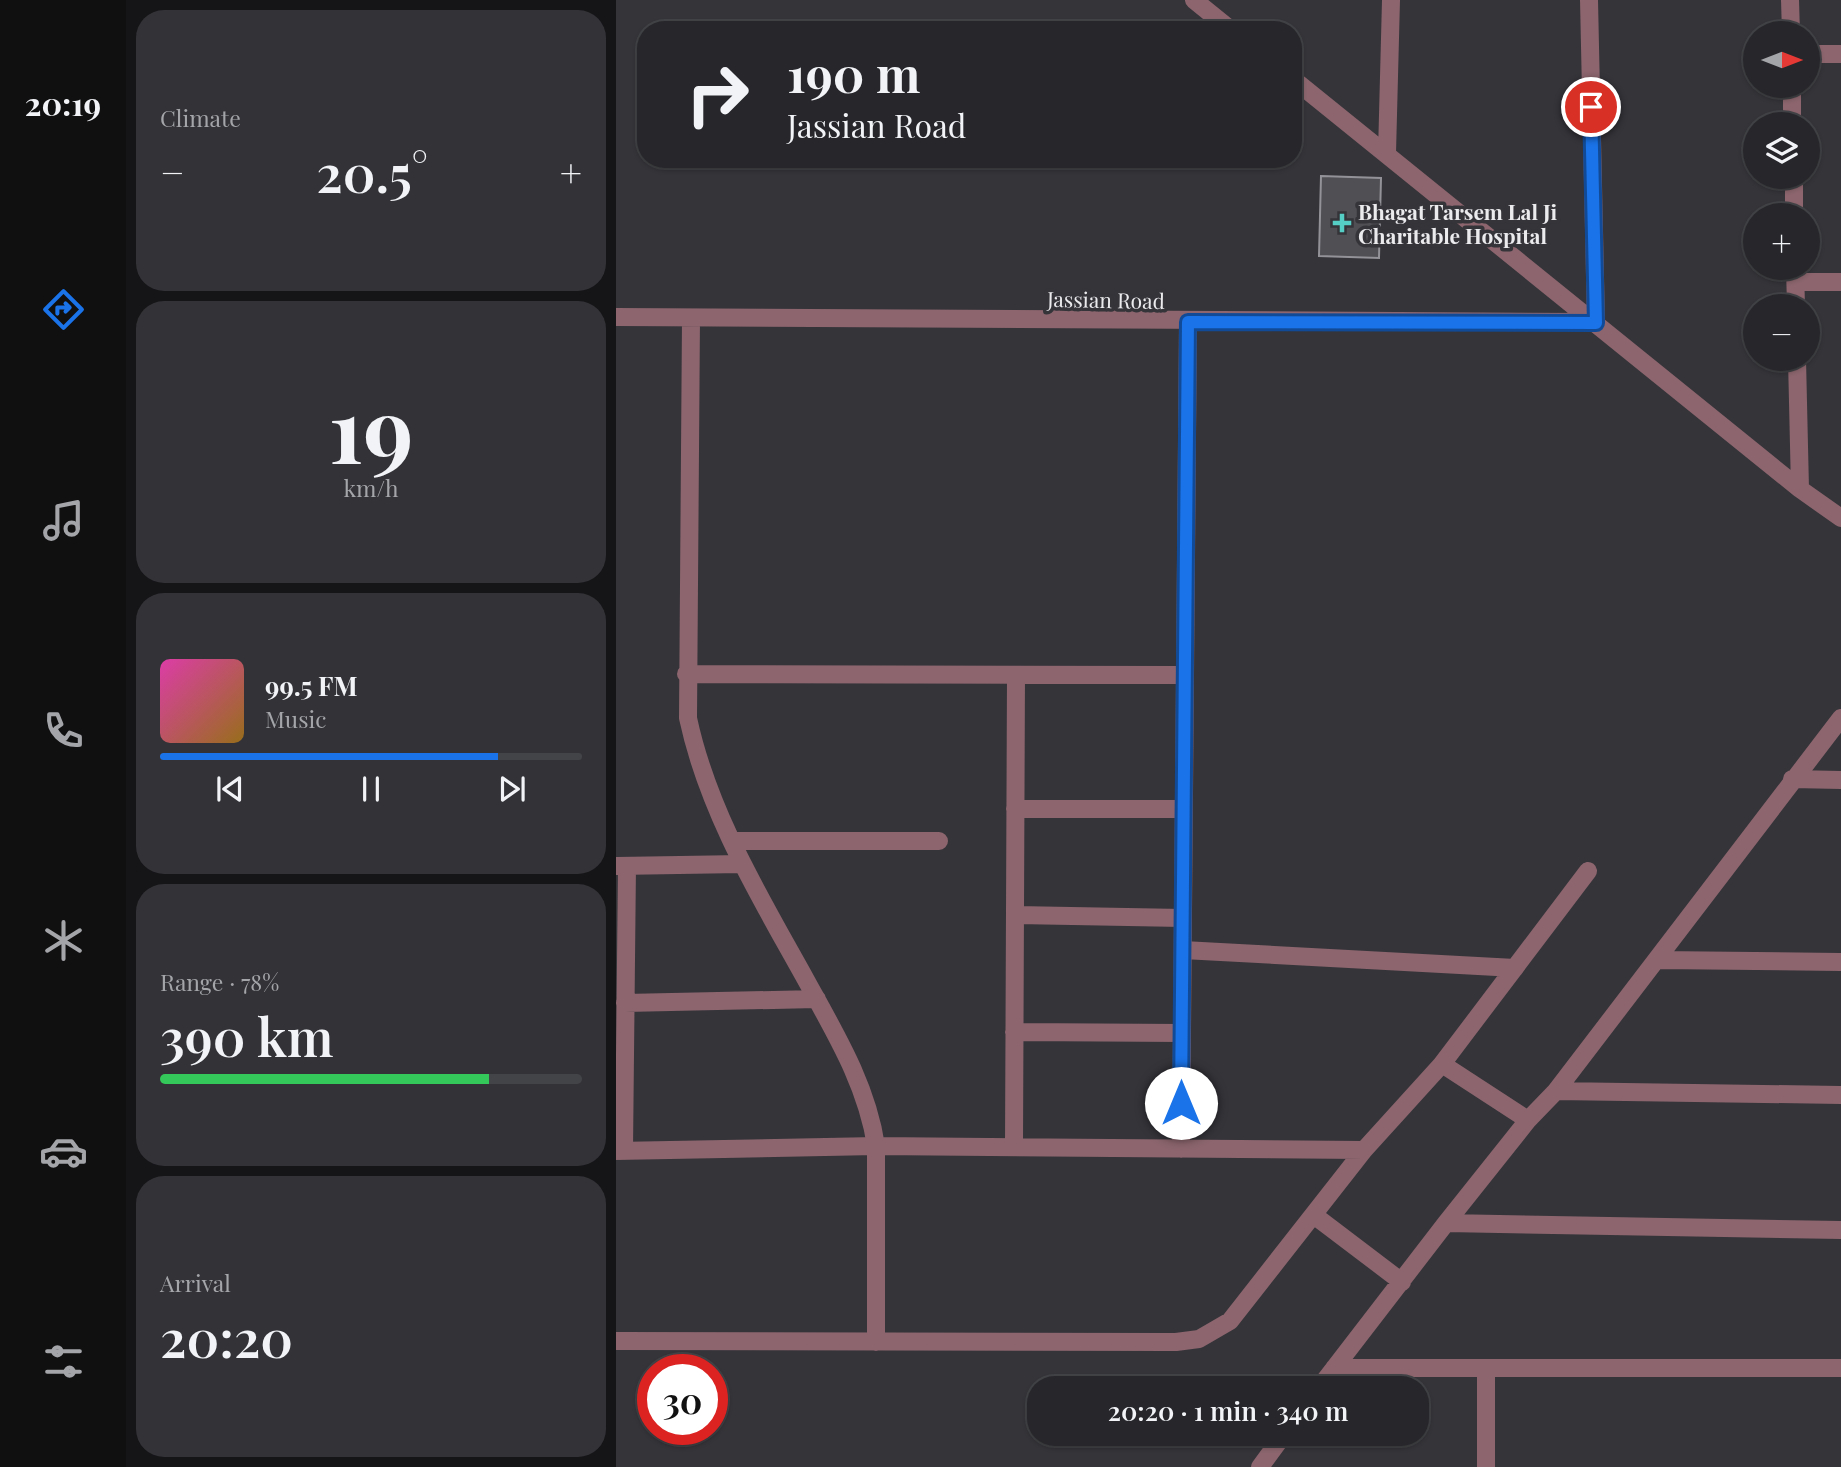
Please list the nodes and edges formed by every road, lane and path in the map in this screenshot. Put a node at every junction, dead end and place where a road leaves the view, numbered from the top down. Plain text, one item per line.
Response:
1 (1194, 0) edge
2 (1391, 0) edge
3 (1589, 0) edge
4 (1790, 0) edge
5 (1220, 21) edge
6 (1791, 21) edge
7 (1820, 54) edge
8 (1841, 54) edge
9 (1302, 86) edge
10 (1387, 153) junction
11 (1820, 279) edge
12 (1841, 282) edge
13 (616, 317) edge
14 (691, 318) junction
15 (1188, 322) junction
16 (1596, 323) junction
17 (1797, 371) edge
18 (1800, 489) junction
19 (1841, 518) edge
20 (686, 674) junction
21 (1016, 675) junction
22 (1185, 676) junction
23 (1841, 718) edge
24 (1791, 779) junction
25 (1841, 780) edge
26 (1015, 809) junction
27 (1184, 810) junction
28 (732, 841) junction
29 (939, 841) dead end
30 (742, 864) junction
31 (621, 866) edge
32 (1588, 871) dead end
33 (1015, 915) junction
34 (1183, 918) junction
35 (1183, 950) junction
36 (1657, 960) junction
37 (1841, 962) edge
38 (1515, 968) junction
39 (817, 999) junction
40 (625, 1003) junction
41 (1014, 1032) junction
42 (1182, 1033) junction
43 (1442, 1064) junction
44 (1556, 1091) junction
45 (1841, 1096) edge
46 (1528, 1120) junction
47 (876, 1146) junction
48 (1014, 1146) junction
49 (1181, 1149) junction
50 (1364, 1150) junction
51 (620, 1151) edge
52 (1315, 1216) junction
53 (1446, 1223) junction
54 (1841, 1230) edge
55 (1402, 1282) junction
56 (616, 1341) edge
57 (876, 1342) junction
58 (1334, 1368) junction
59 (1486, 1368) junction
60 (1841, 1368) edge
61 (1328, 1376) edge
62 (1275, 1446) edge
63 (1260, 1467) edge
64 (1486, 1467) edge

1 - 5 street
2 - 10 street
3 - 16 street
4 - 6 street
7 - 8 street
9 - 10 street
10 - 16 street
11 - 12 street
13 - 14 street, Jassian Road
14 - 15 street, Jassian Road
14 - 20 street
15 - 16 street, Jassian Road
15 - 22 street
16 - 18 street
17 - 18 street
18 - 19 street
20 - 21 street
20 - 28 street
21 - 22 street
21 - 26 street
22 - 27 street
23 - 24 street
24 - 25 street
24 - 36 street
26 - 27 street
26 - 33 street
27 - 34 street
28 - 29 street
28 - 30 street
30 - 31 street
30 - 39 street
31 - 40 street
32 - 38 street
33 - 34 street
33 - 41 street
34 - 35 street
35 - 38 street
35 - 42 street
36 - 37 street
36 - 44 street
38 - 43 street
39 - 40 street
39 - 47 street
40 - 51 street
41 - 42 street
41 - 48 street
42 - 49 street
43 - 46 street
43 - 50 street
44 - 45 street
44 - 46 street
46 - 53 street
47 - 48 street
47 - 51 street
47 - 57 street
48 - 49 street
49 - 50 street
50 - 52 street
52 - 55 street
52 - 57 street
53 - 54 street
53 - 55 street
55 - 58 street
56 - 57 street
58 - 59 street
58 - 61 street
59 - 60 street
59 - 64 street
62 - 63 street

